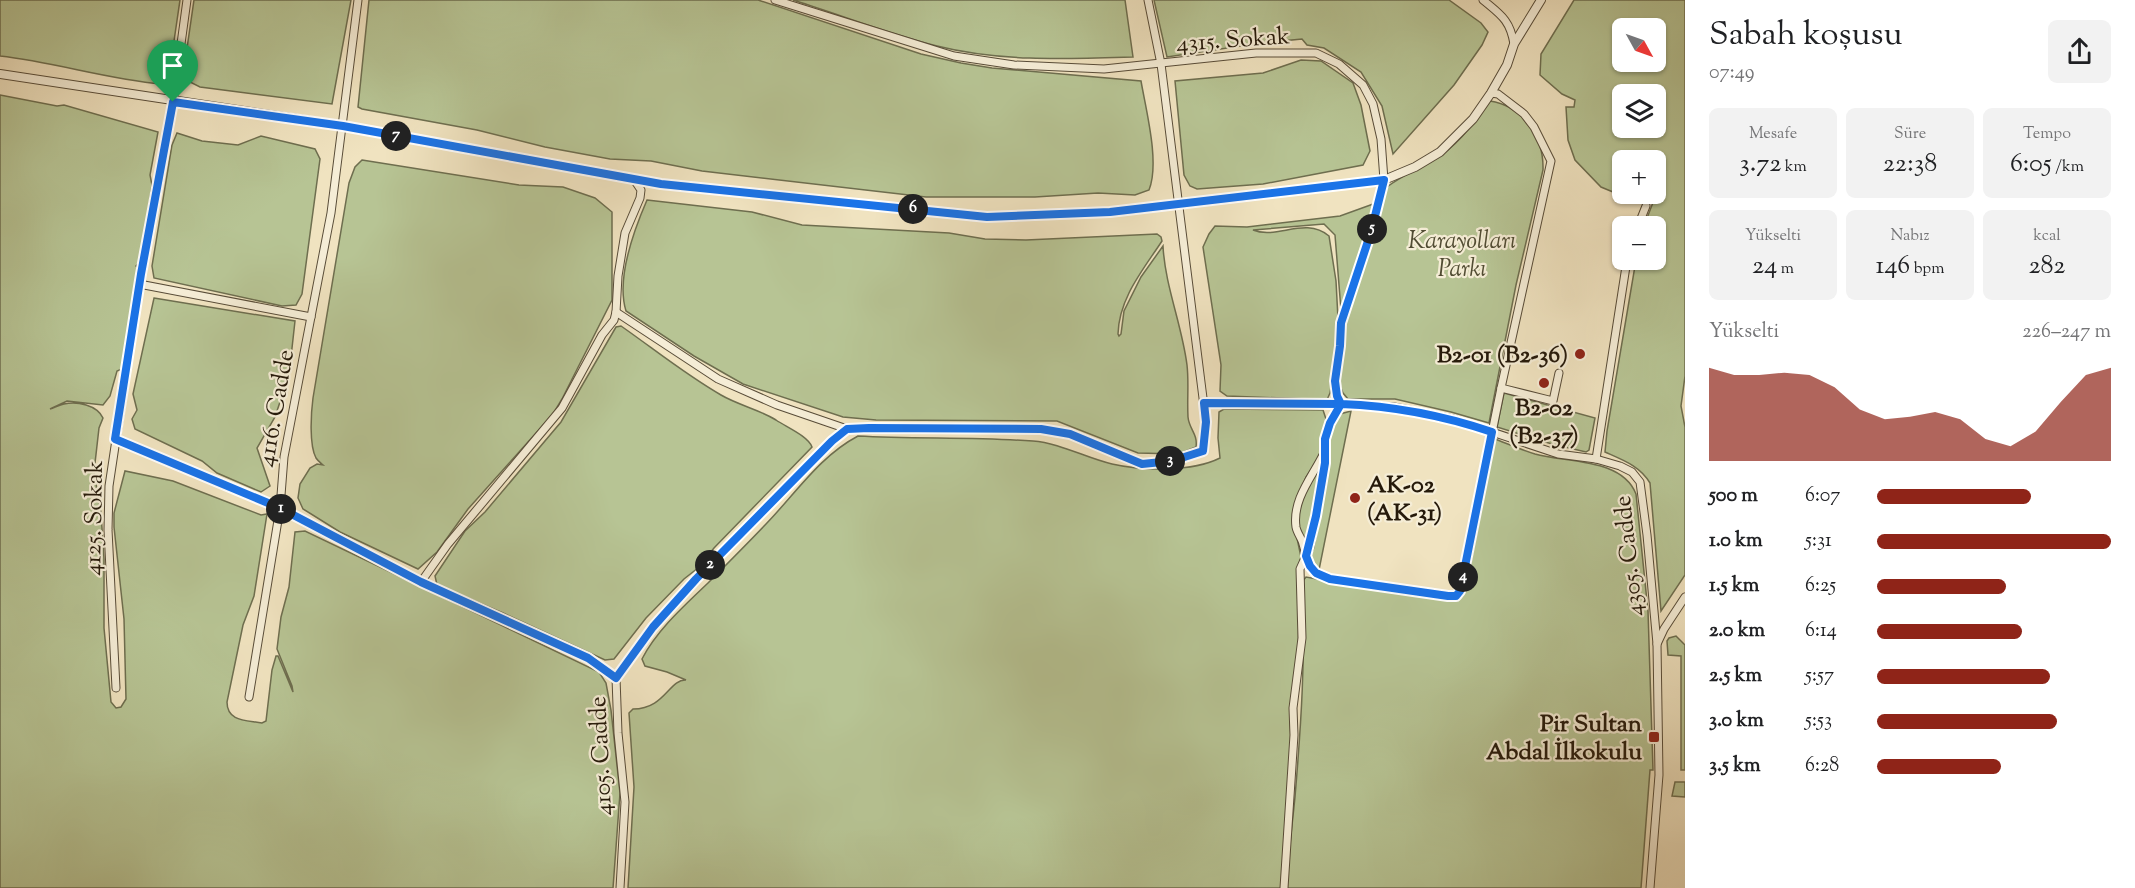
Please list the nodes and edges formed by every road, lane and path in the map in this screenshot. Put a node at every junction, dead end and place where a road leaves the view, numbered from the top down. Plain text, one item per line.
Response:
1 (187, 0) edge
2 (358, 0) edge
3 (775, 0) edge
4 (1148, 0) edge
5 (1483, 0) edge
6 (1541, 0) edge
7 (1514, 44) junction
8 (1161, 64) junction
9 (0, 74) edge
10 (1491, 93) junction
11 (173, 102) junction
12 (343, 126) junction
13 (633, 178) junction
14 (1384, 180) junction
15 (1179, 202) junction
16 (1646, 206) dead end
17 (1642, 216) edge
18 (1625, 270) edge
19 (139, 284) junction
20 (616, 312) junction
21 (311, 317) junction
22 (1558, 373) dead end
23 (1501, 388) junction
24 (1204, 403) junction
25 (1341, 404) junction
26 (847, 429) junction
27 (1492, 432) junction
28 (115, 439) junction
29 (1324, 451) junction
30 (1596, 459) junction
31 (280, 508) junction
32 (1306, 556) junction
33 (421, 582) junction
34 (1685, 597) edge
35 (1657, 644) junction
36 (616, 678) junction
37 (116, 688) dead end
38 (249, 698) dead end
39 (620, 888) edge
40 (1284, 888) edge
41 (1650, 888) edge

1 - 11 street, 4125. Sokak
2 - 12 street, 4116. Cadde
3 - 8 street, 4315. Sokak
4 - 8 street
5 - 7 street
6 - 7 street
7 - 10 street
8 - 14 street, 4315. Sokak
8 - 15 street
9 - 11 street
10 - 14 street
10 - 23 street
11 - 12 street
11 - 19 street, 4125. Sokak
12 - 13 street
12 - 21 street, 4116. Cadde
13 - 15 street
13 - 20 street
14 - 15 street
14 - 25 street, 4315. Sokak
15 - 24 street
16 - 17 street
18 - 30 street
19 - 21 street
19 - 28 street, 4125. Sokak
20 - 26 street
20 - 33 street
21 - 31 street, 4116. Cadde
22 - 23 street
23 - 27 street
24 - 25 street, 4305. Cadde
24 - 26 street
25 - 27 street, 4305. Cadde
25 - 29 street
26 - 36 street, 4105. Cadde
27 - 30 street, 4305. Cadde
27 - 32 street
28 - 31 street
28 - 37 street, 4125. Sokak
29 - 32 street
29 - 32 street
30 - 35 street, 4305. Cadde
31 - 33 street
31 - 38 street, 4116. Cadde
32 - 40 street
33 - 36 street
34 - 35 street
35 - 41 street, 4305. Cadde
36 - 39 street, 4105. Cadde

